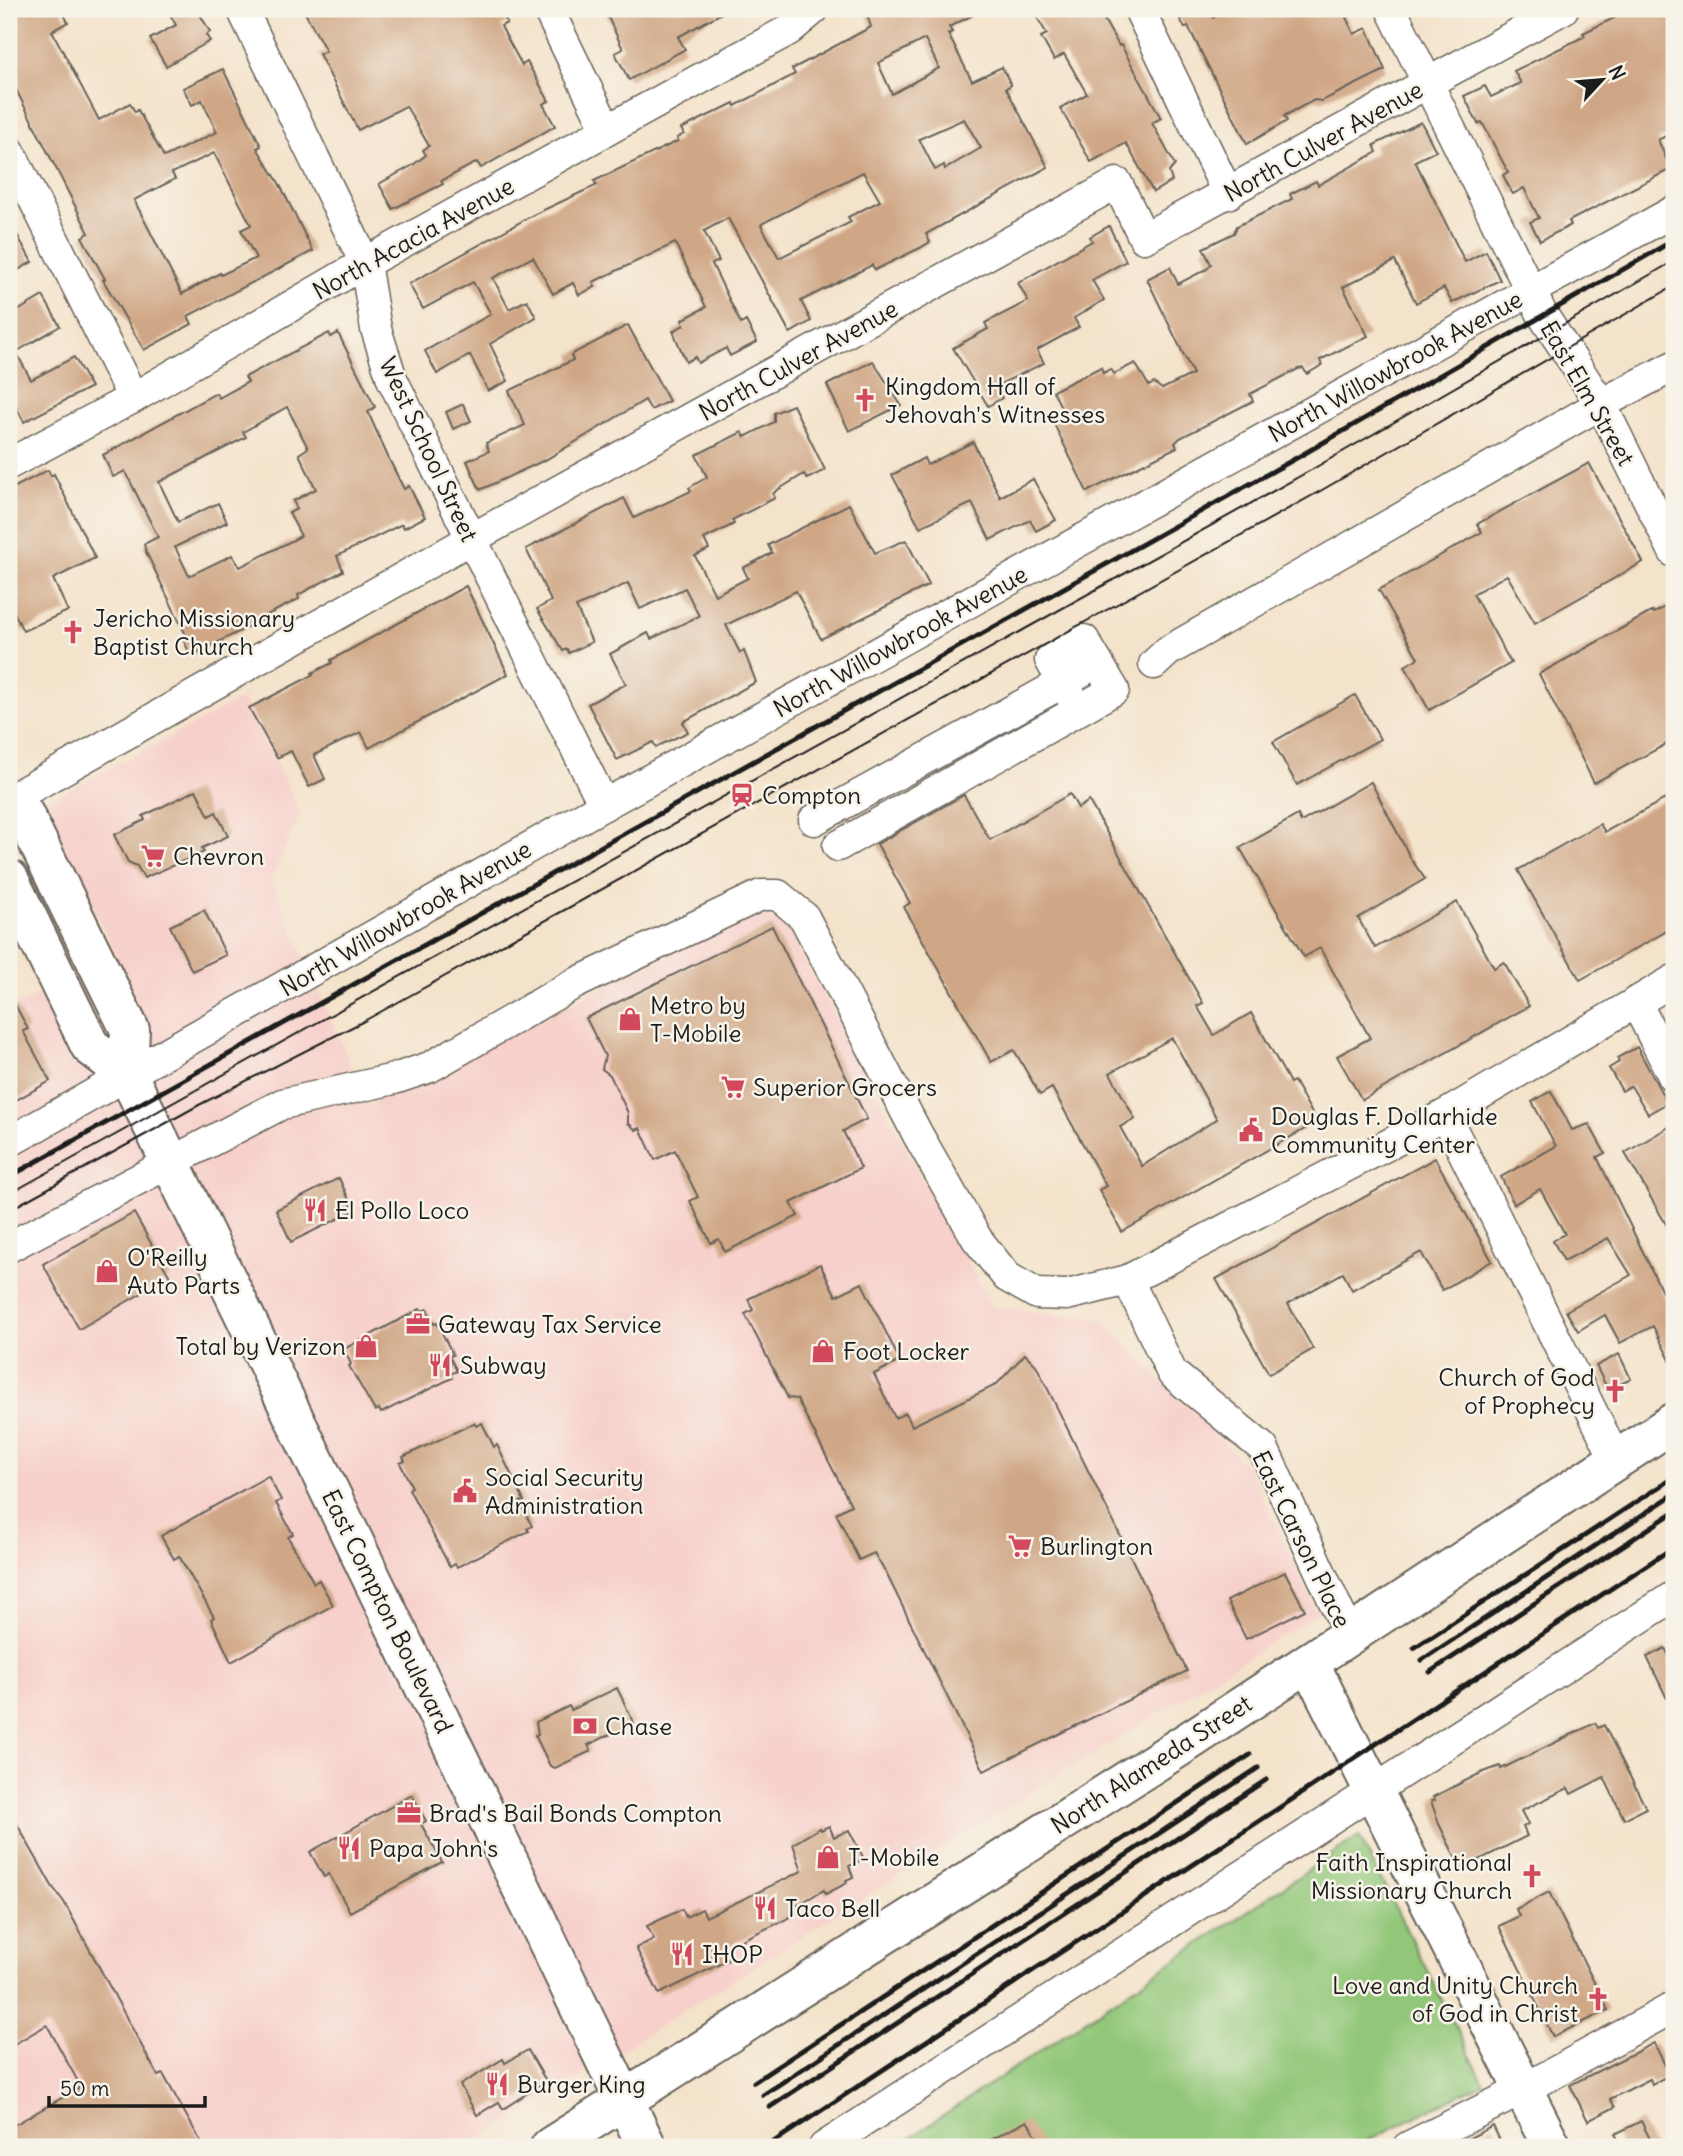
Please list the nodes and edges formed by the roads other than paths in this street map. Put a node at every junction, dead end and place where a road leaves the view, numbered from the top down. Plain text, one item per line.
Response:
1 (242, 9) edge
2 (548, 9) edge
3 (814, 9) edge
4 (1139, 9) edge
5 (1391, 9) edge
6 (1563, 9) edge
7 (1428, 84) junction
8 (607, 130) junction
9 (9, 150) edge
10 (1228, 194) junction
11 (1674, 211) edge
12 (365, 263) junction
13 (1530, 291) junction
14 (1674, 366) edge
15 (133, 398) junction
16 (1601, 404) junction
17 (9, 464) edge
18 (471, 539) junction
19 (1674, 552) edge
20 (1154, 664) dead end
21 (1063, 682) junction
22 (1079, 710) junction
23 (9, 800) edge
24 (604, 805) junction
25 (9, 808) edge
26 (814, 820) dead end
27 (838, 846) dead end
28 (9, 879) edge
29 (1674, 980) edge
30 (1636, 1002) junction
31 (128, 1076) junction
32 (1674, 1078) edge
33 (1445, 1115) junction
34 (9, 1142) edge
35 (171, 1161) junction
36 (9, 1247) edge
37 (1128, 1280) junction
38 (1674, 1422) edge
39 (1616, 1460) junction
40 (1674, 1596) edge
41 (1350, 1636) junction
42 (1310, 1662) junction
43 (1376, 1791) junction
44 (1674, 2007) edge
45 (1524, 2089) junction
46 (624, 2102) junction
47 (551, 2147) edge
48 (647, 2147) edge
49 (824, 2147) edge
50 (1408, 2147) edge
51 (1552, 2147) edge

1 - 12 street, West School Street
2 - 8 street
3 - 8 street, North Acacia Avenue
4 - 10 street
5 - 7 street, East Elm Street
6 - 7 street, North Culver Avenue
7 - 10 street, North Culver Avenue
7 - 13 street, East Elm Street
8 - 12 street, North Acacia Avenue
9 - 15 street
10 - 18 street, North Culver Avenue
11 - 13 street, North Willowbrook Avenue
12 - 15 street, North Acacia Avenue
12 - 18 street, West School Street
13 - 16 street, East Elm Street
13 - 24 street, North Willowbrook Avenue
14 - 16 street
15 - 17 street, North Acacia Avenue
16 - 19 street, East Elm Street
16 - 20 street
18 - 23 street, North Culver Avenue
18 - 24 street, West School Street
21 - 22 street
21 - 22 street
21 - 26 street
22 - 27 street
24 - 31 street, North Willowbrook Avenue
25 - 31 main road
28 - 31 main road
29 - 30 street
30 - 32 street
30 - 33 street
31 - 34 street, North Willowbrook Avenue
31 - 35 main road, East Compton Boulevard
33 - 37 street
33 - 39 street
35 - 36 street
35 - 37 street
35 - 46 main road, East Compton Boulevard
37 - 41 street, East Carson Place
38 - 39 main road, North Alameda Street
39 - 41 main road, North Alameda Street
40 - 43 street
41 - 42 main road, North Alameda Street
42 - 43 main road
42 - 46 main road, North Alameda Street
43 - 45 main road
43 - 49 street
44 - 45 street
45 - 50 street
45 - 51 main road
46 - 47 main road, North Alameda Street
46 - 48 main road, East Compton Boulevard

